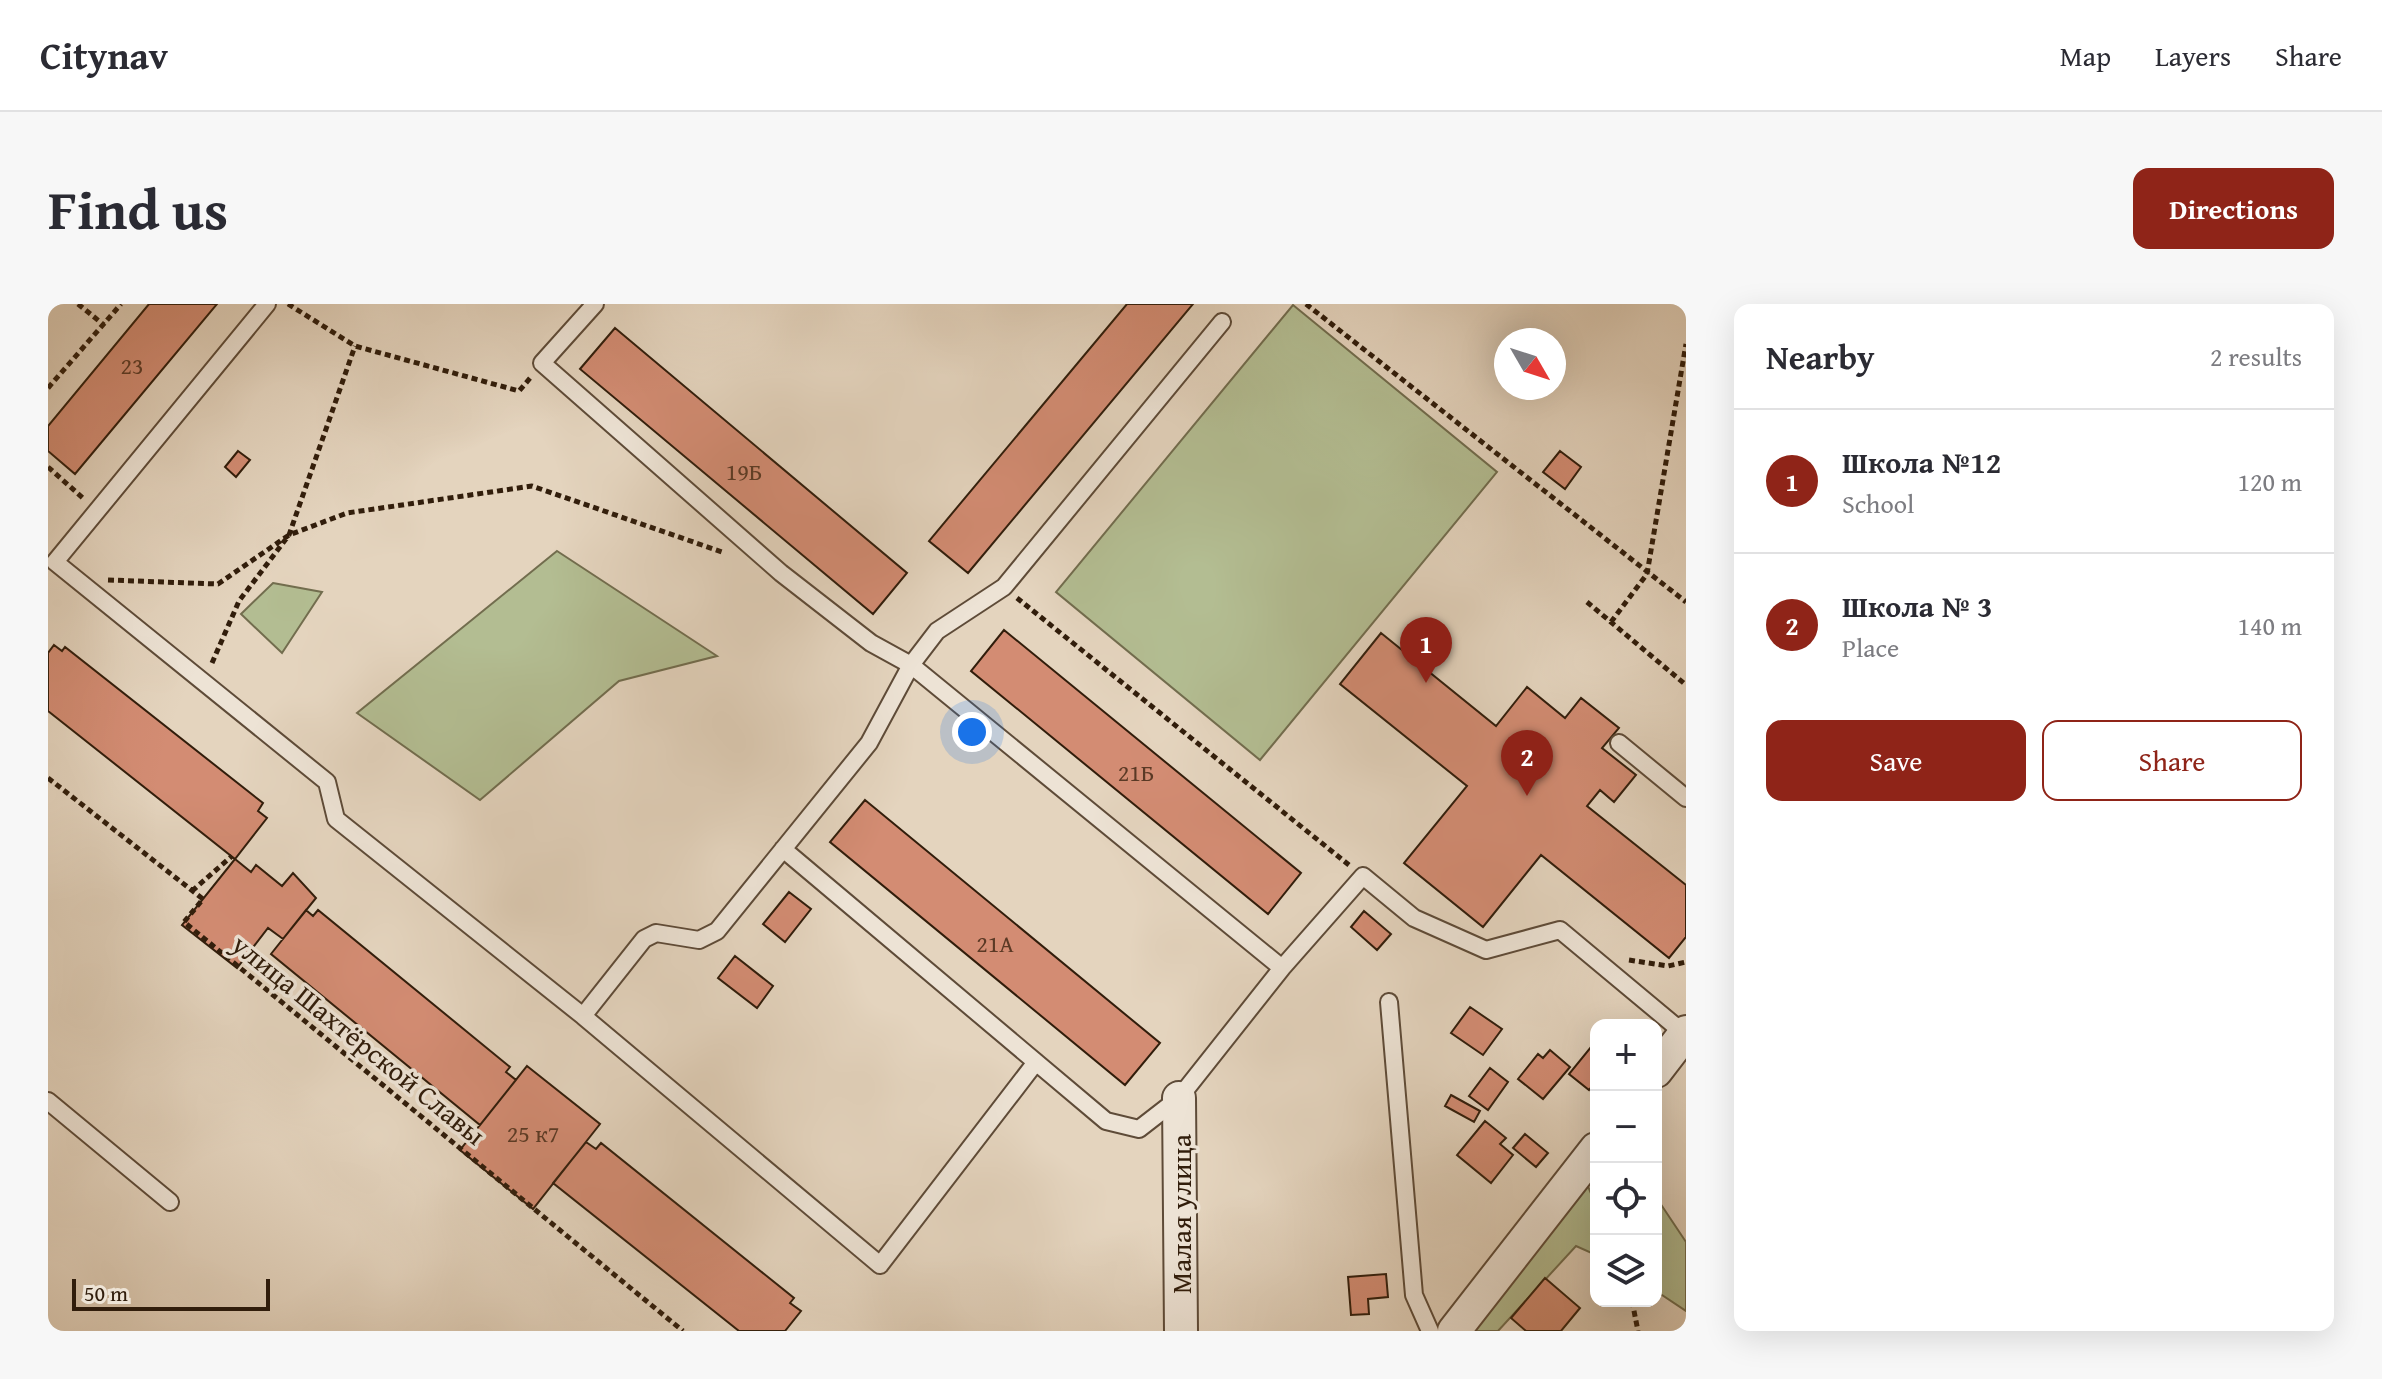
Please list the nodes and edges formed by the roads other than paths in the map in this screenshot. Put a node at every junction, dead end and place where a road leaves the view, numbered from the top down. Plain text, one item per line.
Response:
1 (267, 304) edge
2 (595, 304) edge
3 (1222, 322) dead end
4 (911, 665) junction
5 (1619, 743) dead end
6 (1686, 798) edge
7 (783, 849) junction
8 (1282, 968) junction
9 (1389, 1002) dead end
10 (583, 1016) junction
11 (1686, 1034) edge
12 (1036, 1062) junction
13 (1662, 1064) edge
14 (1179, 1098) junction
15 (48, 1101) edge
16 (1590, 1157) edge
17 (170, 1202) dead end
18 (1181, 1331) edge
19 (1430, 1331) edge
20 (1454, 1331) edge

1 - 10 lane
2 - 4 lane
3 - 4 lane
4 - 7 lane
4 - 8 lane
5 - 6 lane
7 - 10 lane
7 - 12 lane
8 - 11 lane
8 - 14 lane
9 - 19 lane
10 - 12 lane
11 - 13 street
12 - 14 lane
14 - 18 street, Малая улица
15 - 17 lane
16 - 20 street

